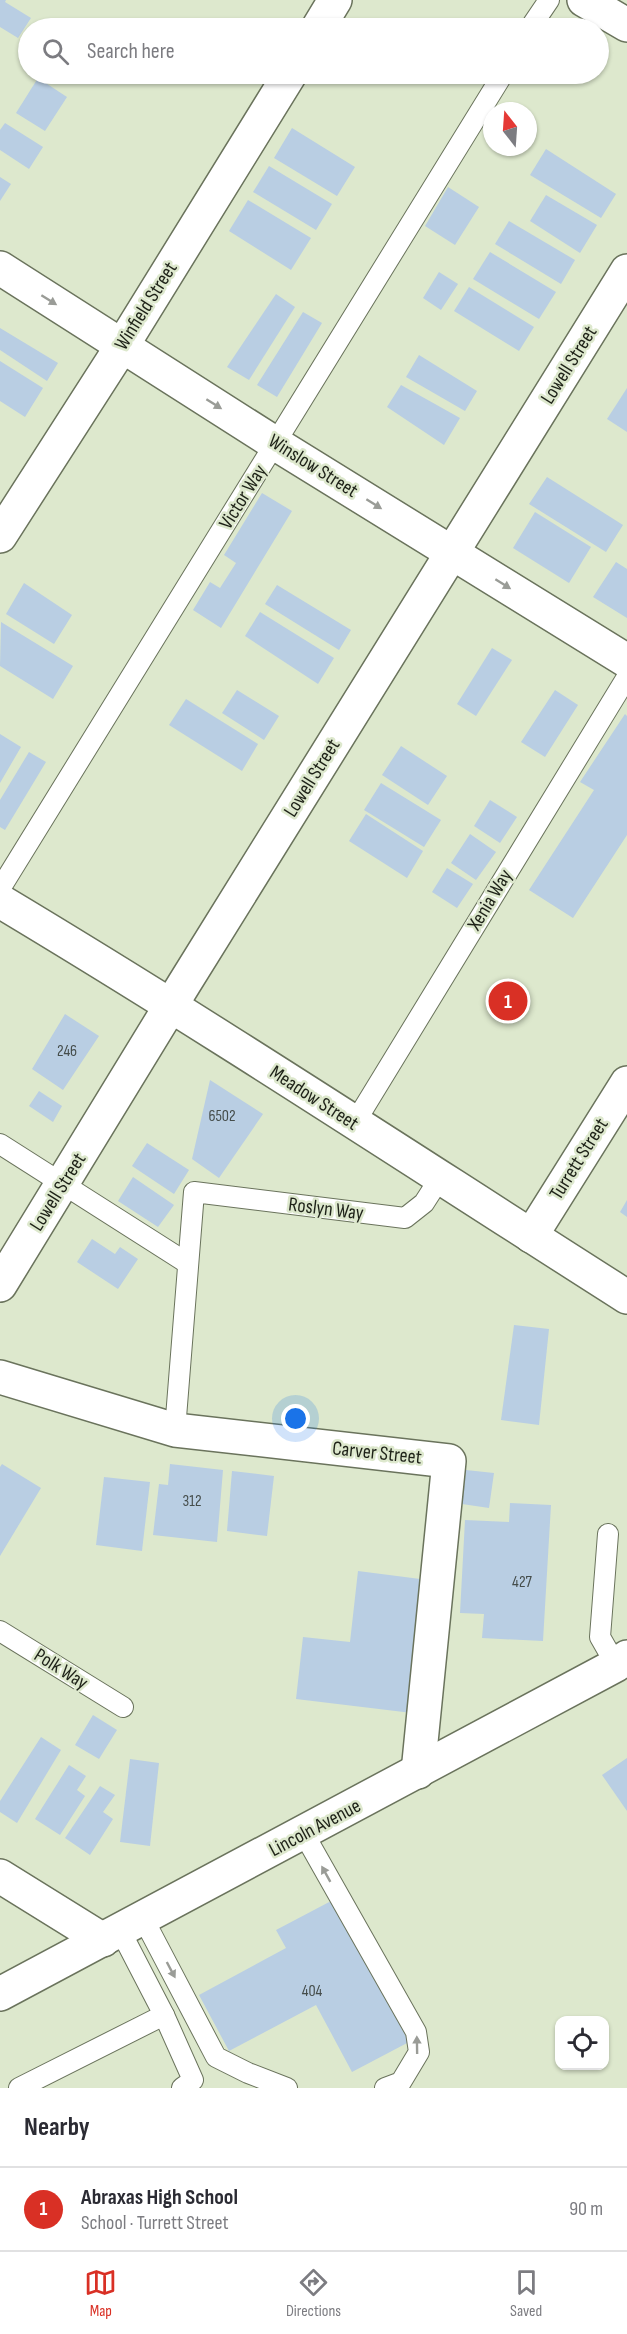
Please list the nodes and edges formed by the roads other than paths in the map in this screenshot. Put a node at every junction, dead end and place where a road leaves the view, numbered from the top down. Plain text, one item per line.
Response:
1 (335, 0) edge
2 (549, 0) edge
3 (584, 0) edge
4 (324, 18) edge
5 (537, 18) edge
6 (627, 25) edge
7 (284, 84) edge
8 (497, 84) edge
9 (0, 268) edge
10 (627, 272) edge
11 (122, 346) junction
12 (276, 444) junction
13 (0, 536) edge
14 (453, 553) junction
15 (627, 661) edge
16 (627, 677) edge
17 (0, 890) edge
18 (0, 901) edge
19 (171, 1004) junction
20 (627, 1083) edge
21 (354, 1124) junction
22 (0, 1144) edge
23 (440, 1179) junction
24 (63, 1184) junction
25 (531, 1236) junction
26 (187, 1263) junction
27 (0, 1285) edge
28 (627, 1297) edge
29 (0, 1377) edge
30 (175, 1430) junction
31 (608, 1534) dead end
32 (0, 1631) edge
33 (622, 1661) edge
34 (123, 1707) dead end
35 (418, 1772) junction
36 (304, 1834) junction
37 (0, 1876) edge
38 (122, 1929) junction
39 (0, 1995) edge
40 (164, 2015) junction
41 (19, 2088) edge
42 (182, 2088) edge
43 (287, 2088) edge
44 (385, 2088) edge

1 - 4 street
2 - 5 lane
3 - 6 street
7 - 11 street, Winfield Street
8 - 12 lane, Victor Way
9 -> 11 street, Winslow Street
10 - 14 street, Lowell Street
11 -> 12 street, Winslow Street
11 - 13 street, Winfield Street
12 -> 14 street, Winslow Street
12 - 17 lane, Victor Way
14 -> 15 street, Winslow Street
14 - 19 street, Lowell Street
16 - 21 lane, Xenia Way
18 - 19 street, Meadow Street
19 - 21 street, Meadow Street
19 - 24 street, Lowell Street
20 - 25 street, Turrett Street
21 - 23 street, Meadow Street
22 - 24 lane
23 - 25 street, Meadow Street
23 - 26 lane, Roslyn Way
24 - 26 lane
24 - 27 street, Lowell Street
25 - 28 street, Meadow Street
26 - 30 lane
29 - 30 street, Carver Street
30 - 35 street, Carver Street
31 - 33 lane
32 - 34 lane, Polk Way
33 - 35 street, Lincoln Avenue
35 - 36 street, Lincoln Avenue
36 - 38 street, Lincoln Avenue
44 -> 36 lane
37 - 38 street
38 - 39 street, Lincoln Avenue
38 - 40 lane
38 -> 43 lane
40 - 41 lane
40 - 42 lane

